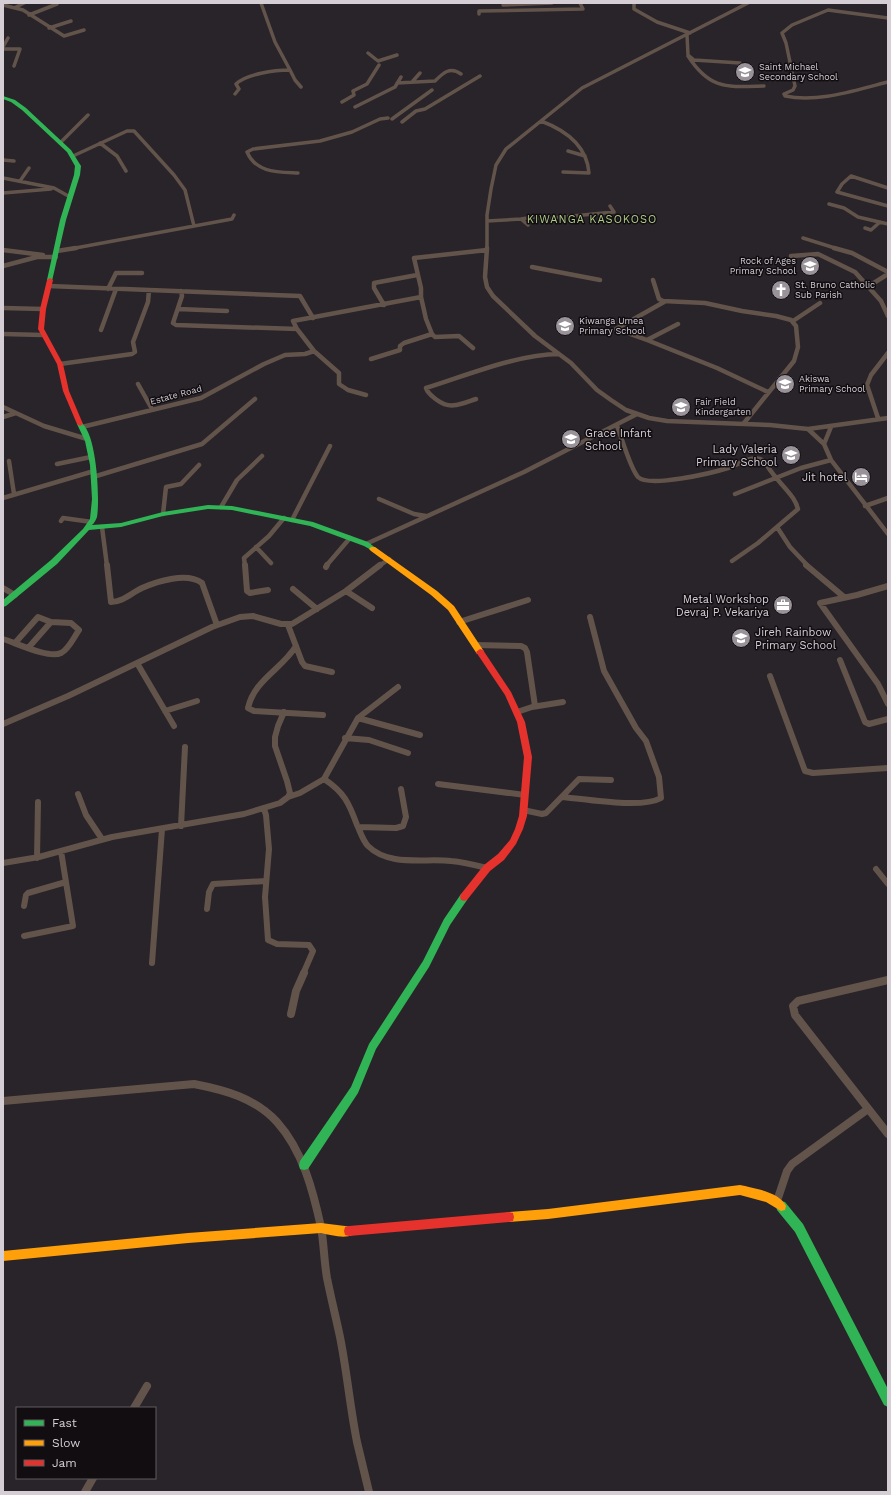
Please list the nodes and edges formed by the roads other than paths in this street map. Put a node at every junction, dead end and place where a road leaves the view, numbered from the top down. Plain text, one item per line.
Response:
1 (24, 3) edge
2 (261, 3) edge
3 (552, 3) edge
4 (580, 3) edge
5 (634, 3) edge
6 (747, 3) edge
7 (57, 4) dead end
8 (3, 5) edge
9 (503, 5) dead end
10 (8, 6) junction
11 (16, 8) junction
12 (3, 9) edge
13 (479, 14) dead end
14 (29, 15) junction
15 (888, 18) edge
16 (71, 21) dead end
17 (49, 28) junction
18 (84, 30) dead end
19 (688, 34) junction
20 (8, 38) dead end
21 (3, 48) edge
22 (368, 53) dead end
23 (397, 55) dead end
24 (688, 56) junction
25 (740, 63) dead end
26 (379, 65) dead end
27 (14, 66) dead end
28 (290, 70) junction
29 (420, 73) dead end
30 (461, 74) dead end
31 (480, 76) dead end
32 (401, 77) dead end
33 (412, 82) junction
34 (888, 82) edge
35 (397, 84) junction
36 (764, 86) dead end
37 (301, 87) dead end
38 (432, 90) dead end
39 (235, 94) dead end
40 (3, 97) edge
41 (342, 102) dead end
42 (355, 107) dead end
43 (88, 115) dead end
44 (540, 121) junction
45 (402, 122) dead end
46 (60, 143) junction
47 (100, 143) junction
48 (568, 151) dead end
49 (73, 156) junction
50 (585, 156) junction
51 (3, 160) edge
52 (14, 161) dead end
53 (29, 168) dead end
54 (126, 171) dead end
55 (563, 172) dead end
56 (298, 173) dead end
57 (3, 178) edge
58 (20, 181) junction
59 (54, 188) junction
60 (888, 188) edge
61 (3, 193) edge
62 (70, 197) junction
63 (829, 204) dead end
64 (610, 206) dead end
65 (888, 206) edge
66 (234, 216) dead end
67 (521, 219) junction
68 (487, 221) junction
69 (880, 222) junction
70 (888, 224) edge
71 (528, 225) dead end
72 (194, 226) junction
73 (865, 228) dead end
74 (803, 238) dead end
75 (3, 250) edge
76 (487, 250) junction
77 (54, 255) junction
78 (790, 256) dead end
79 (3, 266) edge
80 (532, 268) dead end
81 (142, 273) dead end
82 (888, 273) edge
83 (417, 274) junction
84 (600, 280) dead end
85 (653, 280) dead end
86 (50, 286) junction
87 (869, 286) junction
88 (108, 289) junction
89 (116, 289) junction
90 (149, 290) junction
91 (181, 291) junction
92 (421, 297) junction
93 (664, 302) junction
94 (820, 303) dead end
95 (384, 305) junction
96 (3, 308) edge
97 (44, 309) junction
98 (178, 309) junction
99 (227, 311) dead end
100 (888, 316) edge
101 (313, 318) junction
102 (793, 321) junction
103 (678, 324) dead end
104 (101, 330) dead end
105 (297, 330) junction
106 (3, 334) edge
107 (432, 334) junction
108 (43, 335) junction
109 (647, 340) junction
110 (473, 348) dead end
111 (314, 351) junction
112 (888, 353) edge
113 (559, 354) junction
114 (371, 359) dead end
115 (60, 364) junction
116 (138, 384) dead end
117 (768, 392) junction
118 (366, 395) dead end
119 (255, 399) dead end
120 (476, 399) dead end
121 (3, 407) edge
122 (152, 409) junction
123 (16, 413) junction
124 (637, 414) junction
125 (3, 417) edge
126 (878, 418) junction
127 (888, 418) edge
128 (744, 424) junction
129 (617, 426) junction
130 (82, 427) junction
131 (831, 427) junction
132 (808, 429) junction
133 (87, 439) junction
134 (824, 444) junction
135 (330, 446) dead end
136 (262, 456) dead end
137 (91, 457) junction
138 (831, 460) junction
139 (9, 461) dead end
140 (57, 464) dead end
141 (199, 465) dead end
142 (93, 474) junction
143 (775, 478) junction
144 (14, 494) junction
145 (735, 494) dead end
146 (3, 498) edge
147 (888, 498) edge
148 (379, 499) dead end
149 (865, 506) junction
150 (221, 507) junction
151 (162, 514) junction
152 (426, 516) junction
153 (284, 518) junction
154 (292, 520) junction
155 (61, 521) dead end
156 (90, 525) junction
157 (102, 527) junction
158 (777, 527) junction
159 (888, 534) edge
160 (350, 538) junction
161 (366, 544) junction
162 (256, 547) junction
163 (389, 559) junction
164 (732, 562) dead end
165 (271, 563) dead end
166 (326, 567) dead end
167 (888, 586) edge
168 (3, 588) edge
169 (293, 589) dead end
170 (268, 590) dead end
171 (346, 591) junction
172 (15, 595) junction
173 (844, 597) junction
174 (528, 600) dead end
175 (3, 604) edge
176 (372, 608) dead end
177 (317, 609) junction
178 (590, 617) dead end
179 (51, 622) junction
180 (459, 622) junction
181 (288, 625) junction
182 (217, 626) junction
183 (3, 639) edge
184 (15, 642) junction
185 (475, 645) junction
186 (296, 646) junction
187 (29, 647) junction
188 (840, 660) dead end
189 (137, 663) junction
190 (332, 672) dead end
191 (770, 676) dead end
192 (398, 687) dead end
193 (197, 701) dead end
194 (563, 702) dead end
195 (888, 704) edge
196 (535, 706) junction
197 (165, 710) junction
198 (284, 712) junction
199 (517, 712) junction
200 (323, 715) dead end
201 (358, 718) junction
202 (888, 719) edge
203 (3, 724) edge
204 (174, 726) dead end
205 (420, 735) dead end
206 (345, 738) junction
207 (185, 747) dead end
208 (408, 753) dead end
209 (888, 768) edge
210 (324, 779) junction
211 (611, 780) dead end
212 (438, 784) dead end
213 (401, 789) dead end
214 (78, 794) dead end
215 (525, 795) junction
216 (288, 797) junction
217 (562, 797) junction
218 (38, 802) dead end
219 (264, 809) junction
220 (523, 810) junction
221 (181, 826) junction
222 (358, 827) junction
223 (162, 829) junction
224 (102, 840) junction
225 (61, 851) junction
226 (37, 858) junction
227 (3, 863) edge
228 (487, 868) junction
229 (876, 869) dead end
230 (266, 881) junction
231 (66, 882) junction
232 (888, 884) edge
233 (24, 906) dead end
234 (207, 909) dead end
235 (24, 936) dead end
236 (152, 963) dead end
237 (888, 980) edge
238 (291, 1014) dead end
239 (3, 1101) edge
240 (868, 1109) junction
241 (888, 1134) edge
242 (304, 1165) junction
243 (777, 1202) junction
244 (321, 1228) junction
245 (3, 1256) edge
246 (147, 1386) dead end
247 (888, 1401) edge
248 (135, 1407) edge
249 (92, 1479) edge
250 (85, 1492) edge
251 (369, 1492) edge

1 - 11 street
2 - 28 street
3 - 9 street
4 - 13 street
5 - 19 street
6 - 19 street
7 - 14 street
8 - 10 street
10 - 11 street
10 - 12 street
11 - 14 street
14 - 17 street
15 - 34 street
16 - 17 street
17 - 18 street
19 - 24 street
19 - 44 street
20 - 21 street
21 - 27 street
22 - 23 street
24 - 25 street
24 - 36 street
26 - 41 street
28 - 37 street
28 - 39 street
29 - 33 street
30 - 33 street
31 - 45 street
32 - 35 street
33 - 35 street
35 - 42 street
38 - 56 street
40 - 46 street
43 - 46 street
44 - 50 street
44 - 68 street
46 - 49 street
47 - 49 street
47 - 54 street
47 - 72 street
48 - 50 street
49 - 62 street
50 - 55 street
51 - 52 street
53 - 58 street
57 - 58 street
58 - 59 street
59 - 61 street
59 - 62 street
60 - 65 street
62 - 77 street
63 - 69 street
64 - 67 street
66 - 72 street
67 - 68 street
67 - 71 street
68 - 76 street
69 - 70 street
69 - 73 street
72 - 77 street
74 - 82 street
75 - 77 street
76 - 83 street
76 - 113 street
77 - 79 street
77 - 86 street
78 - 87 street
80 - 84 street
81 - 88 street
82 - 87 street
83 - 92 street
83 - 95 street
85 - 93 street
86 - 88 street
86 - 97 street
87 - 100 street
88 - 89 street
89 - 90 street
89 - 104 street
90 - 91 street
90 - 115 street
91 - 98 street
91 - 101 street
92 - 95 street
92 - 107 street
93 - 102 street
93 - 109 street
94 - 102 street
95 - 101 street
96 - 97 street
97 - 108 street
98 - 99 street
98 - 105 street
101 - 105 street
102 - 117 street
103 - 109 street
105 - 111 street
106 - 108 street
107 - 110 street
107 - 114 street
108 - 115 street
109 - 117 street
111 - 118 street
111 - 122 street, Estate Road
112 - 126 street
113 - 120 street
113 - 124 street
115 - 130 street
116 - 122 street
117 - 128 street
119 - 142 street
121 - 123 street
122 - 130 street, Estate Road
123 - 125 street
123 - 133 street
124 - 128 street
124 - 129 street
126 - 127 street
126 - 131 street
128 - 132 street
129 - 143 street
129 - 152 street
130 - 133 street
131 - 132 street
131 - 134 street
132 - 134 street
133 - 137 street
134 - 138 street
135 - 154 street
136 - 150 street
137 - 140 street
137 - 142 street
138 - 143 street
138 - 149 street
139 - 144 street
141 - 151 street
142 - 144 street
142 - 156 street
143 - 145 street
143 - 158 street
144 - 146 street
147 - 149 street
148 - 152 street
149 - 159 street
150 - 151 street
150 - 153 street
151 - 157 street
152 - 161 street
153 - 154 street
153 - 162 street
154 - 160 street
155 - 156 street
156 - 157 street
156 - 172 street
157 - 182 street
158 - 164 street
158 - 173 street
160 - 161 street
160 - 166 street
161 - 163 street
162 - 165 street
162 - 170 street
163 - 171 street
163 - 180 street
167 - 173 street
168 - 172 street
169 - 177 street
171 - 176 street
171 - 177 street
172 - 175 street
173 - 195 street
174 - 180 street
177 - 181 street
178 - 217 street
179 - 184 street
179 - 187 street
179 - 187 street
180 - 185 street
181 - 182 street
181 - 186 street
182 - 189 street
183 - 184 street
184 - 187 street
185 - 196 street
185 - 199 street
186 - 190 street
186 - 198 street
188 - 202 street
189 - 197 street
189 - 203 street
191 - 209 street
192 - 201 street
193 - 197 street
194 - 196 street
196 - 199 street
197 - 204 street
198 - 200 street
198 - 216 street
199 - 215 street
201 - 205 street
201 - 206 street
206 - 208 street
206 - 210 street
207 - 221 street
210 - 216 street
210 - 222 street
211 - 217 street
212 - 215 street
213 - 222 street
214 - 224 street
215 - 220 street
216 - 219 street
217 - 220 street
218 - 226 street
219 - 221 street
219 - 230 street
220 - 228 street
221 - 223 street
222 - 228 street
223 - 224 street
223 - 236 street
224 - 225 street
225 - 226 street
225 - 231 street
226 - 227 street
228 - 242 street
229 - 232 street
230 - 234 street
230 - 238 street
231 - 233 street
231 - 235 street
237 - 240 street
239 - 242 street
240 - 241 street
240 - 243 street
242 - 244 street
243 - 244 street
243 - 247 street
244 - 245 street
244 - 251 street
246 - 248 street
249 - 250 street

